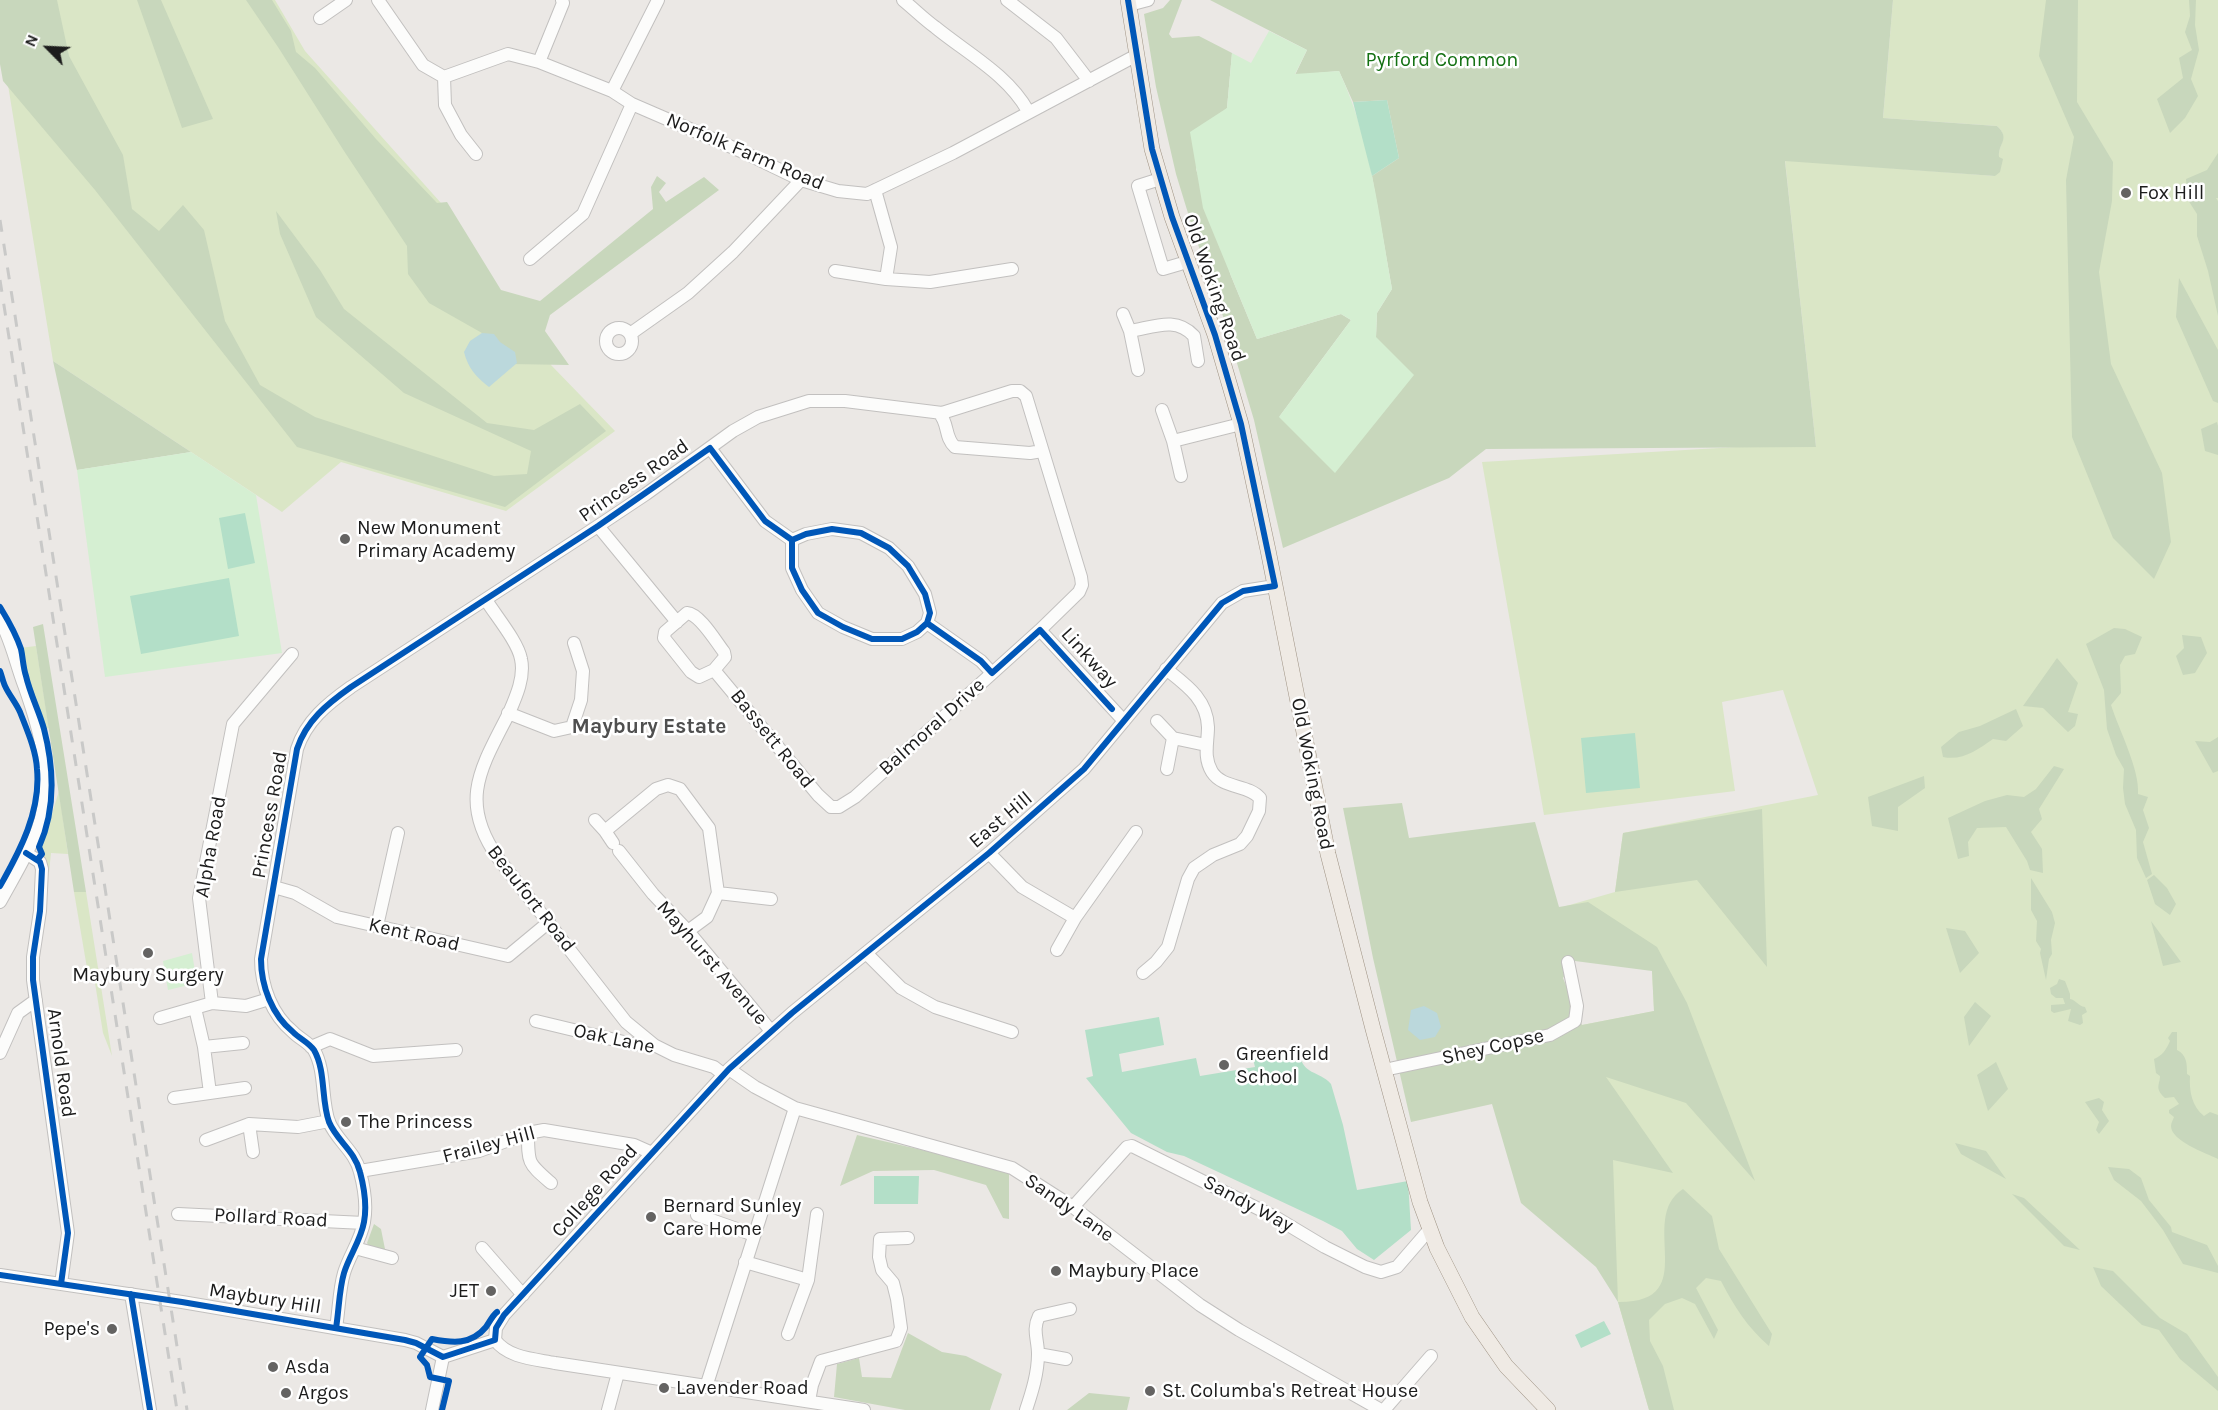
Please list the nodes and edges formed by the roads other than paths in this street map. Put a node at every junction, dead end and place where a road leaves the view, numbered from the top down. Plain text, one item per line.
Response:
1 (346, 0) edge
2 (378, 0) edge
3 (562, 0) edge
4 (658, 0) edge
5 (903, 0) edge
6 (1006, 0) edge
7 (1148, 0) edge
8 (1128, 2) edge
9 (320, 18) dead end
10 (1137, 56) junction
11 (539, 62) junction
12 (444, 76) junction
13 (1089, 81) junction
14 (612, 92) junction
15 (632, 104) junction
16 (1028, 111) junction
17 (476, 154) dead end
18 (1160, 179) junction
19 (801, 180) junction
20 (875, 190) junction
21 (530, 259) dead end
22 (1187, 262) junction
23 (1012, 269) dead end
24 (835, 271) dead end
25 (886, 279) junction
26 (1123, 314) dead end
27 (1130, 331) junction
28 (630, 334) dead end
29 (1215, 335) junction
30 (1194, 336) junction
31 (1198, 361) dead end
32 (1138, 370) dead end
33 (1162, 410) dead end
34 (939, 413) junction
35 (1240, 424) junction
36 (1173, 441) junction
37 (710, 448) junction
38 (1042, 450) junction
39 (1181, 476) dead end
40 (598, 526) junction
41 (792, 540) junction
42 (1275, 586) junction
43 (486, 600) junction
44 (0, 620) edge
45 (677, 622) junction
46 (927, 623) junction
47 (1040, 630) junction
48 (574, 643) dead end
49 (292, 654) dead end
50 (1166, 669) junction
51 (714, 670) junction
52 (992, 674) junction
53 (508, 713) junction
54 (1124, 721) junction
55 (1157, 721) dead end
56 (1173, 738) junction
57 (1206, 745) junction
58 (1167, 769) dead end
59 (831, 807) joint
60 (595, 820) dead end
61 (605, 831) junction
62 (1136, 832) dead end
63 (398, 833) dead end
64 (26, 853) junction
65 (988, 853) junction
66 (274, 886) junction
67 (718, 893) junction
68 (771, 899) dead end
69 (0, 902) edge
70 (1075, 918) junction
71 (549, 922) junction
72 (377, 927) junction
73 (688, 931) junction
74 (1057, 950) dead end
75 (866, 952) junction
76 (1568, 962) dead end
77 (1143, 974) dead end
78 (269, 999) junction
79 (36, 1000) junction
80 (212, 1003) junction
81 (195, 1008) junction
82 (160, 1018) dead end
83 (536, 1021) dead end
84 (771, 1031) junction
85 (1012, 1032) dead end
86 (243, 1042) dead end
87 (654, 1045) junction
88 (204, 1047) junction
89 (311, 1047) junction
90 (456, 1050) dead end
91 (0, 1053) edge
92 (1384, 1071) junction
93 (726, 1072) junction
94 (245, 1088) dead end
95 (210, 1093) junction
96 (174, 1098) dead end
97 (795, 1108) junction
98 (329, 1121) junction
99 (249, 1124) junction
100 (528, 1133) junction
101 (206, 1140) dead end
102 (253, 1152) dead end
103 (652, 1153) junction
104 (360, 1172) junction
105 (551, 1183) dead end
106 (1073, 1208) junction
107 (178, 1214) dead end
108 (818, 1214) dead end
109 (697, 1215) dead end
110 (364, 1223) junction
111 (1429, 1230) junction
112 (754, 1235) junction
113 (908, 1238) dead end
114 (355, 1248) junction
115 (482, 1248) dead end
116 (392, 1258) dead end
117 (745, 1262) junction
118 (0, 1275) edge
119 (808, 1280) junction
120 (61, 1284) junction
121 (131, 1294) junction
122 (523, 1294) junction
123 (1070, 1309) dead end
124 (336, 1328) junction
125 (788, 1334) dead end
126 (495, 1341) junction
127 (1038, 1354) junction
128 (1431, 1356) dead end
129 (443, 1358) junction
130 (1066, 1359) dead end
131 (618, 1373) junction
132 (706, 1387) junction
133 (809, 1401) junction
134 (150, 1410) edge
135 (432, 1410) edge
136 (608, 1410) edge
137 (864, 1410) edge
138 (1026, 1410) edge
139 (1383, 1410) edge
140 (1548, 1410) edge

1 - 9 street
2 - 12 street
3 - 11 street
4 - 14 street
5 - 16 street
6 - 13 street
7 - 8 street
8 - 10 main road, Old Woking Road
10 - 13 street, Norfolk Farm Road
10 - 18 main road, Old Woking Road
11 - 12 street, Norfolk Farm Road
11 - 14 street, Norfolk Farm Road
12 - 17 street
13 - 16 street, Norfolk Farm Road
14 - 15 street, Norfolk Farm Road
15 - 19 street, Norfolk Farm Road
15 - 21 street
16 - 20 street, Norfolk Farm Road
18 - 22 main road, Old Woking Road
18 - 22 street
19 - 20 street, Norfolk Farm Road
19 - 28 street
20 - 25 street
22 - 29 main road, Old Woking Road
23 - 25 street
24 - 25 street
26 - 27 street
27 - 30 street
27 - 32 street
29 - 30 street
29 - 35 main road, Old Woking Road
30 - 31 street
33 - 36 street
34 - 37 street, Balmoral Drive
34 - 38 street
34 - 38 street, Balmoral Drive
35 - 36 street
35 - 42 main road, Old Woking Road
36 - 39 street
37 - 40 street, Princess Road
37 - 41 street
38 - 47 street, Balmoral Drive
40 - 43 street, Princess Road
40 - 45 street
41 - 46 street
41 - 46 street
42 - 50 street, East Hill
42 - 92 main road, Old Woking Road
43 - 53 street, Beaufort Road
43 - 66 street, Princess Road
44 - 64 street
45 - 51 street
45 - 51 street
46 - 52 street
47 - 52 street, Balmoral Drive
47 - 54 street, Linkway
48 - 53 street
49 - 80 street, Alpha Road
50 - 54 street, East Hill
50 - 57 street
51 - 59 street, Bassett Road
52 - 59 street, Balmoral Drive
53 - 71 street, Beaufort Road
54 - 65 street, East Hill
55 - 56 street
56 - 57 street
56 - 58 street
57 - 77 street
60 - 61 street, Mayhurst Avenue
61 - 67 street
61 - 73 street, Mayhurst Avenue
62 - 70 street
63 - 72 street
64 - 69 street
64 - 79 street, Arnold Road
65 - 70 street
65 - 75 street, East Hill
66 - 72 street, Kent Road
66 - 78 street, Princess Road
67 - 68 street
67 - 73 street
70 - 74 street
71 - 72 street, Kent Road
71 - 87 street, Beaufort Road
73 - 84 street, Mayhurst Avenue
75 - 84 street, East Hill
75 - 85 street
76 - 92 street, Shey Copse
78 - 80 street
78 - 89 street, Princess Road
79 - 91 street
79 - 120 street, Arnold Road
80 - 81 street
81 - 82 street
81 - 88 street
83 - 87 street, Oak Lane
84 - 93 street, East Hill
86 - 88 street
87 - 93 street, Oak Lane
88 - 95 street
89 - 90 street
89 - 98 street, Princess Road
92 - 111 main road, Old Woking Road
93 - 97 street, Sandy Lane
93 - 103 street, College Road
94 - 95 street
95 - 96 street
97 - 106 street, Sandy Lane
97 - 112 street
98 - 99 street
98 - 104 street, Princess Road
99 - 101 street
99 - 102 street
100 - 103 street, Frailey Hill
100 - 104 street, Frailey Hill
100 - 105 street
103 - 122 street, College Road
104 - 110 street, Princess Road
106 - 111 street, Sandy Way
106 - 139 street, Sandy Lane
107 - 110 street, Pollard Road
108 - 119 street
109 - 112 street
110 - 114 street, Princess Road
111 - 140 main road, Old Woking Road
112 - 117 street
113 - 133 street
114 - 116 street
114 - 124 street, Princess Road
115 - 122 street
117 - 119 street
117 - 132 street
118 - 120 street, Maybury Hill
119 - 125 street
120 - 121 street, Maybury Hill
121 - 124 street, Maybury Hill
121 - 134 street
122 - 126 street, College Road
123 - 127 street
124 - 129 street, Maybury Hill
126 - 129 street
126 - 131 street
127 - 130 street
127 - 138 street
128 - 139 street
129 - 135 street
131 - 132 street
131 - 136 street
132 - 133 street
133 - 137 street

